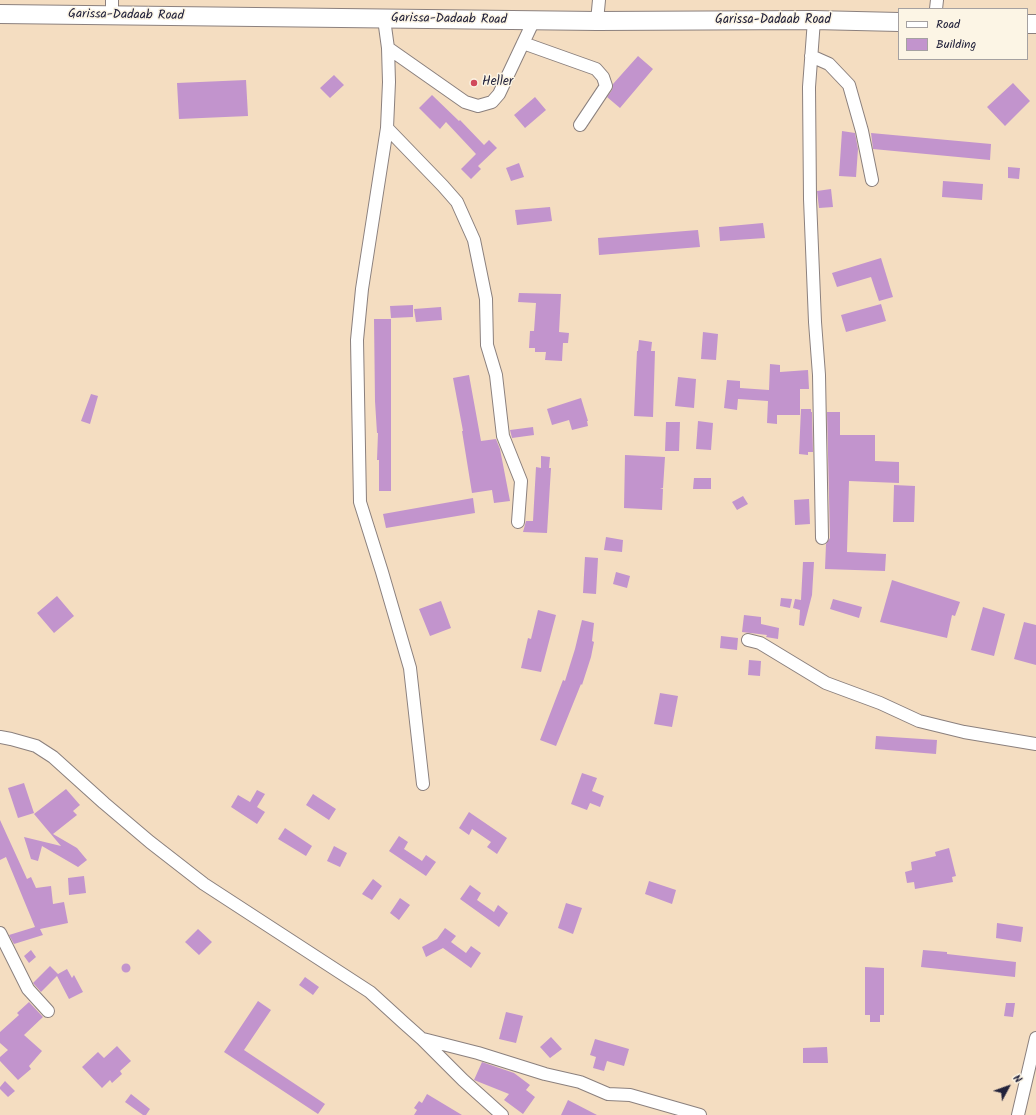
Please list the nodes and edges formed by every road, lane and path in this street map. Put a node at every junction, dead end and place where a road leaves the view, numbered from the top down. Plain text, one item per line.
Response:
1 (599, 0) edge
2 (112, 8) edge
3 (0, 14) edge
4 (384, 19) junction
5 (534, 20) junction
6 (814, 20) junction
7 (597, 21) junction
8 (898, 22) edge
9 (523, 43) junction
10 (388, 48) junction
11 (811, 56) junction
12 (580, 125) dead end
13 (387, 128) junction
14 (872, 180) dead end
15 (518, 522) dead end
16 (822, 538) dead end
17 (748, 640) dead end
18 (0, 738) edge
19 (1036, 744) edge
20 (423, 784) dead end
21 (0, 933) edge
22 (48, 1011) dead end
23 (422, 1038) junction
24 (1036, 1038) edge
25 (502, 1115) edge
26 (700, 1115) edge
27 (1018, 1115) edge

1 - 7 street
2 - 3 highway, Garissa-Dadaab Road
2 - 4 highway, Garissa-Dadaab Road
4 - 5 highway, Garissa-Dadaab Road
4 - 10 street
5 - 7 highway, Garissa-Dadaab Road
5 - 9 street
6 - 7 highway, Garissa-Dadaab Road
6 - 8 highway, Garissa-Dadaab Road
6 - 11 street
9 - 10 street
9 - 12 street
10 - 13 street
11 - 14 street
11 - 16 street
13 - 15 street
13 - 20 street
17 - 19 street
18 - 23 street
21 - 22 street
23 - 25 street
23 - 26 street
24 - 27 street

